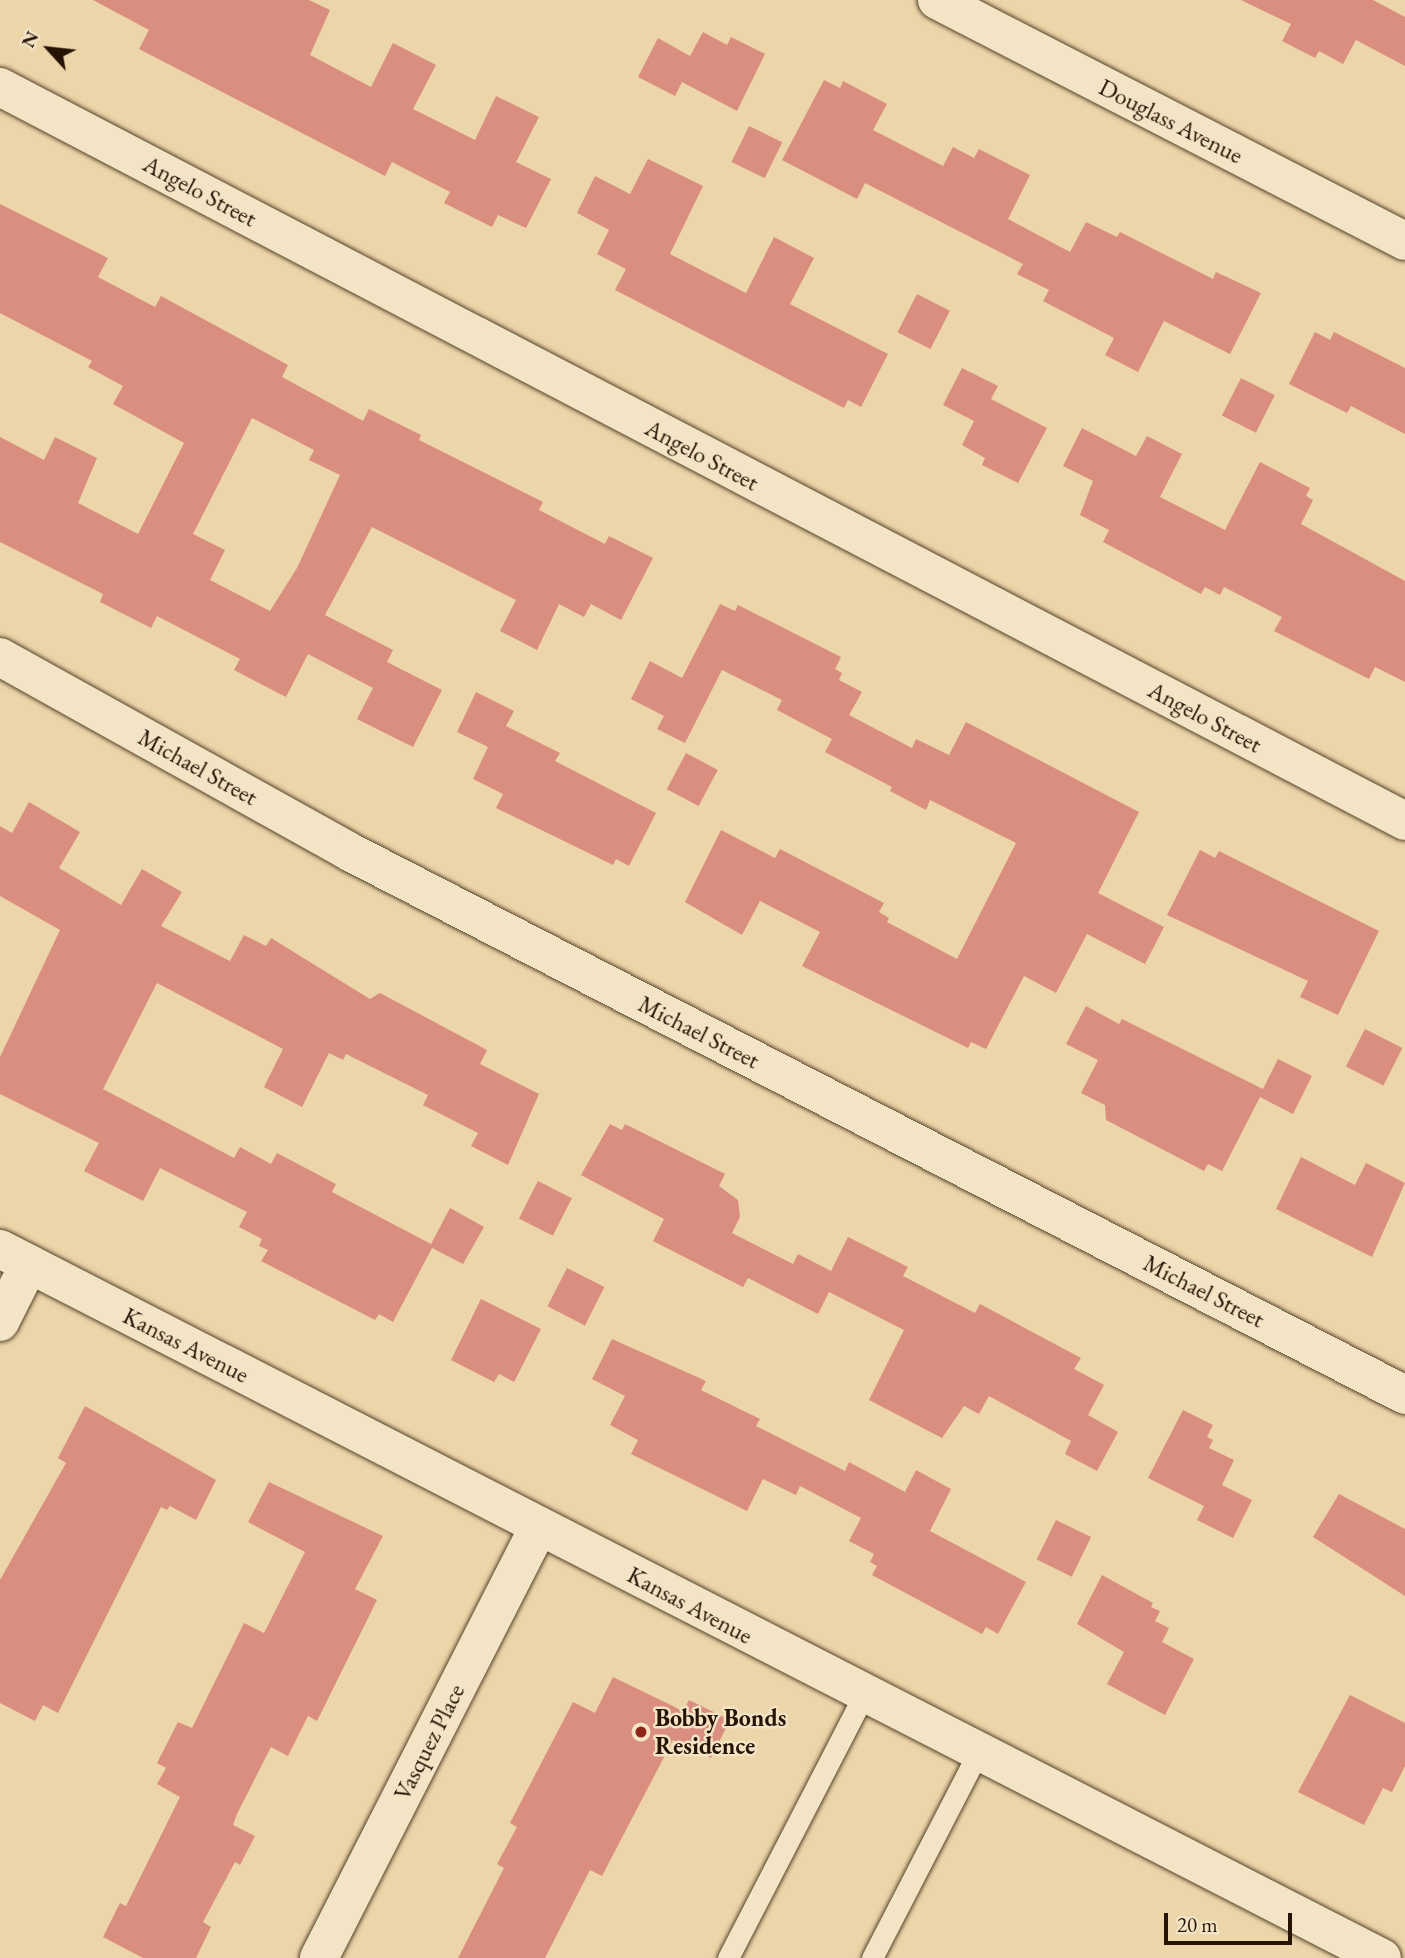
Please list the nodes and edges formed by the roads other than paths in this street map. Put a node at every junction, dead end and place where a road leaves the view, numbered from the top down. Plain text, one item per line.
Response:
1 (937, 0) edge
2 (0, 87) edge
3 (1405, 241) edge
4 (0, 657) edge
5 (1405, 821) edge
6 (14, 1256) edge
7 (0, 1322) edge
8 (1405, 1395) edge
9 (539, 1526) junction
10 (863, 1696) junction
11 (978, 1753) junction
12 (318, 1958) edge
13 (728, 1958) edge
14 (872, 1958) edge
15 (1382, 1958) edge

1 - 3 street, Douglass Avenue
2 - 5 street, Angelo Street
4 - 8 street, Michael Street
6 - 7 street
6 - 9 street, Kansas Avenue
9 - 10 street, Kansas Avenue
9 - 12 street, Vasquez Place
10 - 11 street, Kansas Avenue
10 - 13 lane
11 - 14 lane
11 - 15 street, Kansas Avenue

